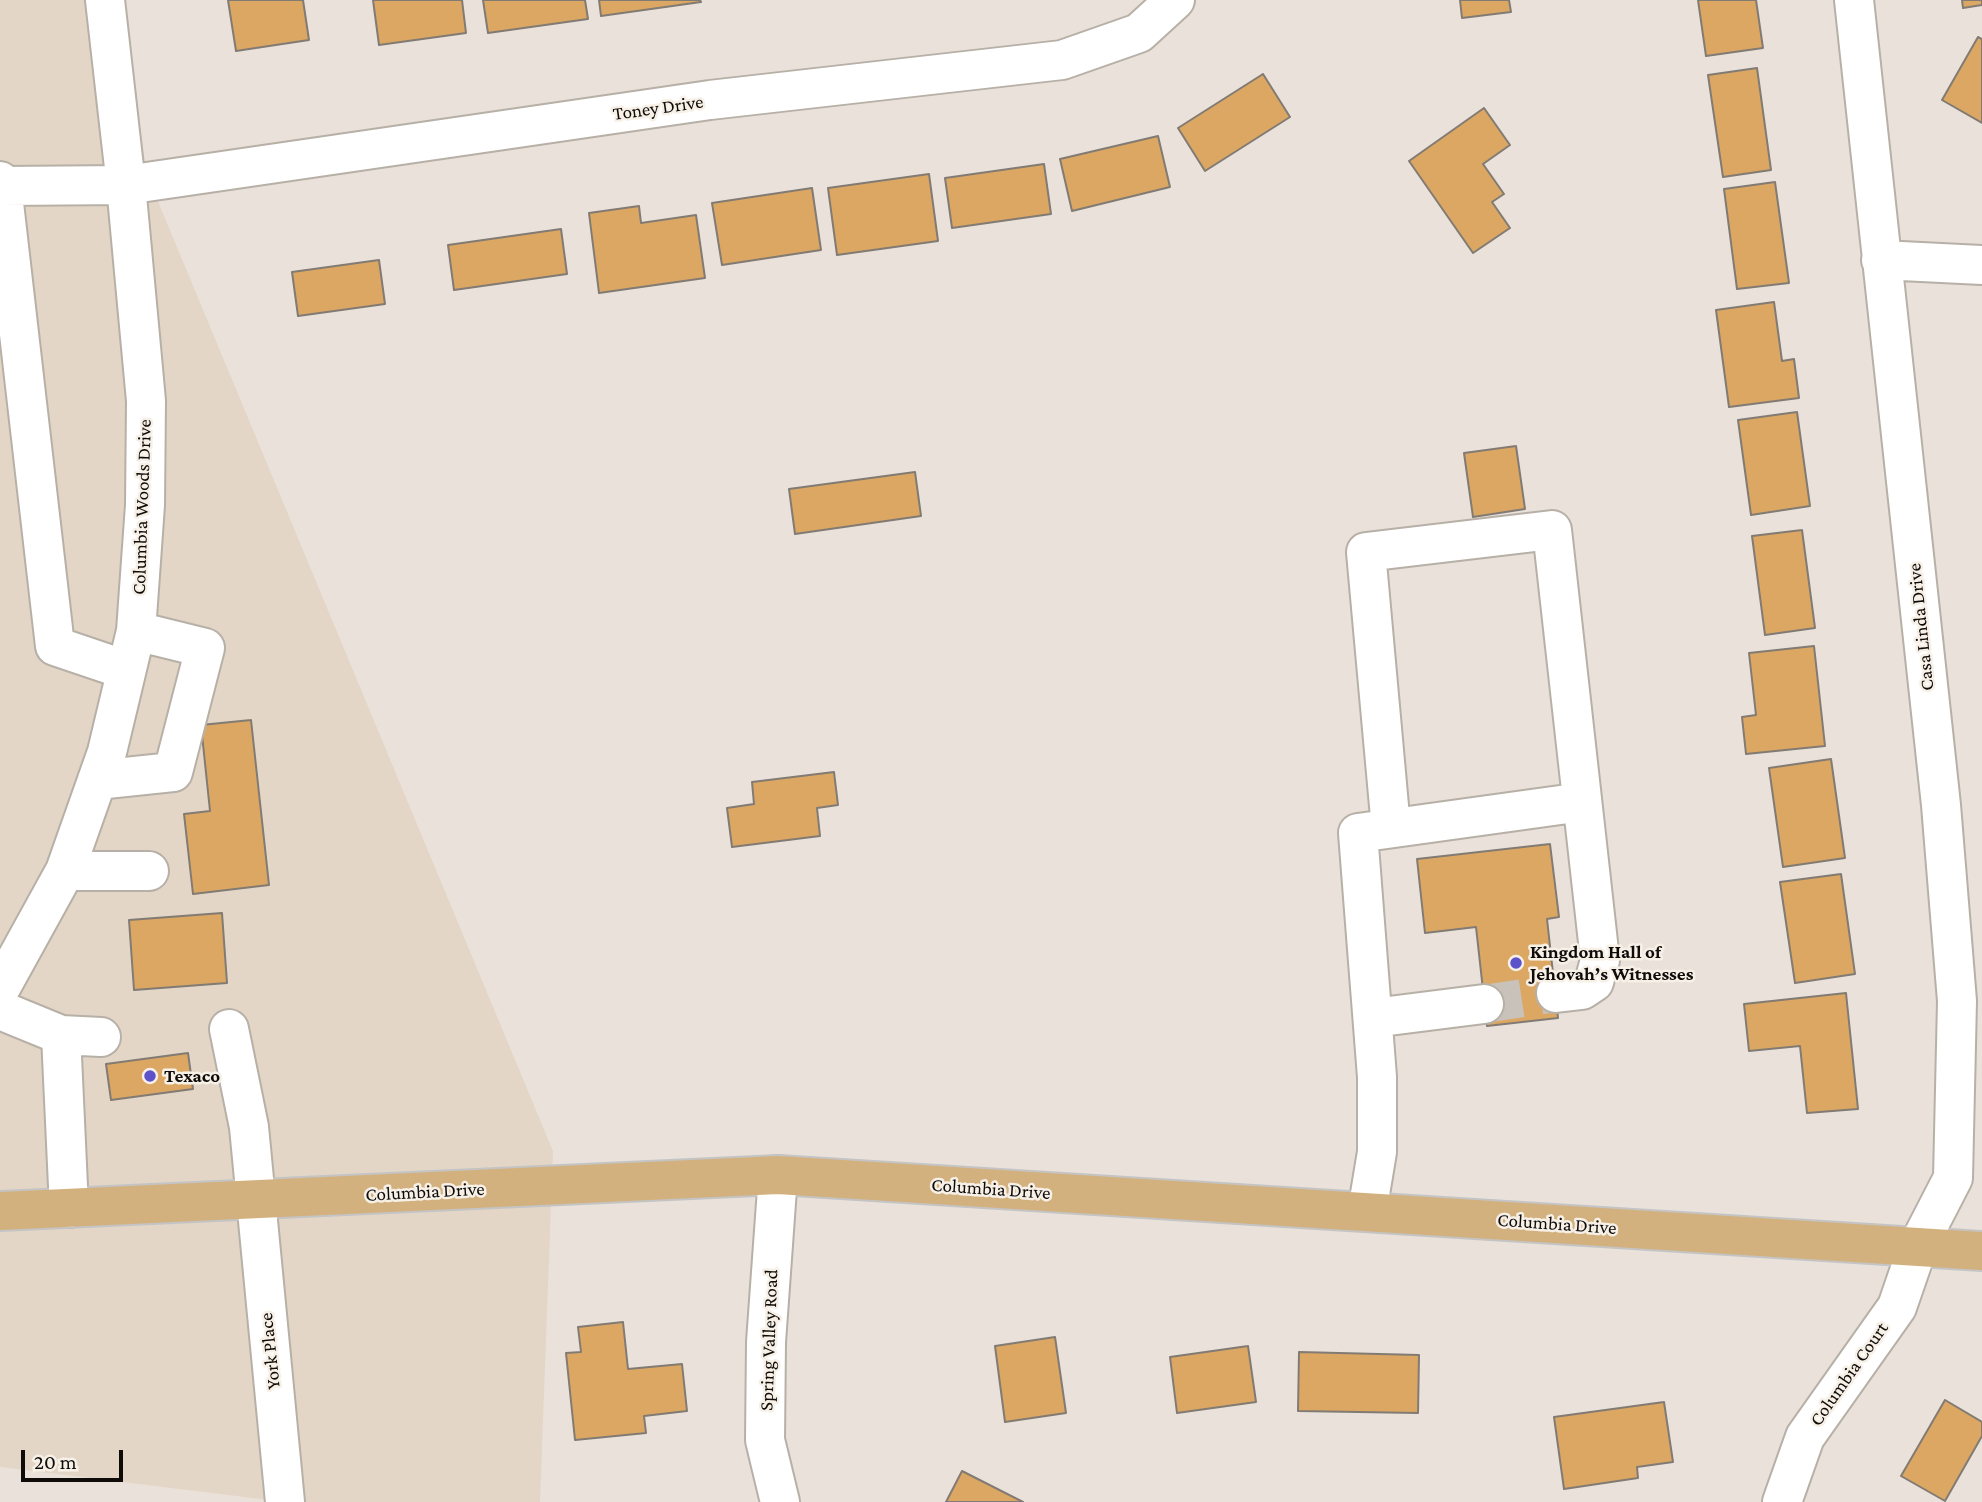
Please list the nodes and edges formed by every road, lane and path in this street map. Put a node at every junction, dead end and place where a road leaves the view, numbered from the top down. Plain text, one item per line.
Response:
1 (105, 0) edge
2 (1175, 0) edge
3 (1854, 0) edge
4 (1, 184) edge
5 (126, 185) junction
6 (1881, 260) junction
7 (1982, 265) edge
8 (136, 631) junction
9 (127, 670) junction
10 (97, 780) junction
11 (1582, 802) junction
12 (1391, 828) junction
13 (65, 871) junction
14 (149, 871) dead end
15 (0, 989) edge
16 (1556, 993) tunnel mouth
17 (1484, 1004) tunnel mouth
18 (0, 1010) edge
19 (1373, 1018) junction
20 (229, 1029) dead end
21 (61, 1035) junction
22 (101, 1037) dead end
23 (778, 1175) junction
24 (255, 1199) junction
25 (69, 1208) junction
26 (0, 1211) edge
27 (1367, 1212) junction
28 (1918, 1247) junction
29 (1982, 1251) edge
30 (285, 1502) edge
31 (780, 1502) edge
32 (1782, 1502) edge

1 - 5 street, Columbia Woods Drive
2 - 5 street, Toney Drive
3 - 6 street, Casa Linda Drive
4 - 5 street, Toney Drive
4 - 9 street
5 - 8 street, Columbia Woods Drive
6 - 7 street
6 - 28 street, Casa Linda Drive
8 - 9 street, Columbia Woods Drive
8 - 10 street
9 - 10 street, Columbia Woods Drive
10 - 13 street, Columbia Woods Drive
11 - 12 street
11 - 12 street
11 - 16 street
12 - 19 street
13 - 14 street
13 - 15 street, Columbia Woods Drive
17 - 19 street
18 - 21 street
19 - 27 street
20 - 24 street, York Place
21 - 22 street
21 - 25 street
23 - 24 main road, Columbia Drive
23 - 27 main road, Columbia Drive
23 - 31 street, Spring Valley Road
24 - 25 main road, Columbia Drive
24 - 30 street, York Place
25 - 26 main road, Columbia Drive
27 - 28 main road, Columbia Drive
28 - 29 main road, Columbia Drive
28 - 32 street, Columbia Court

